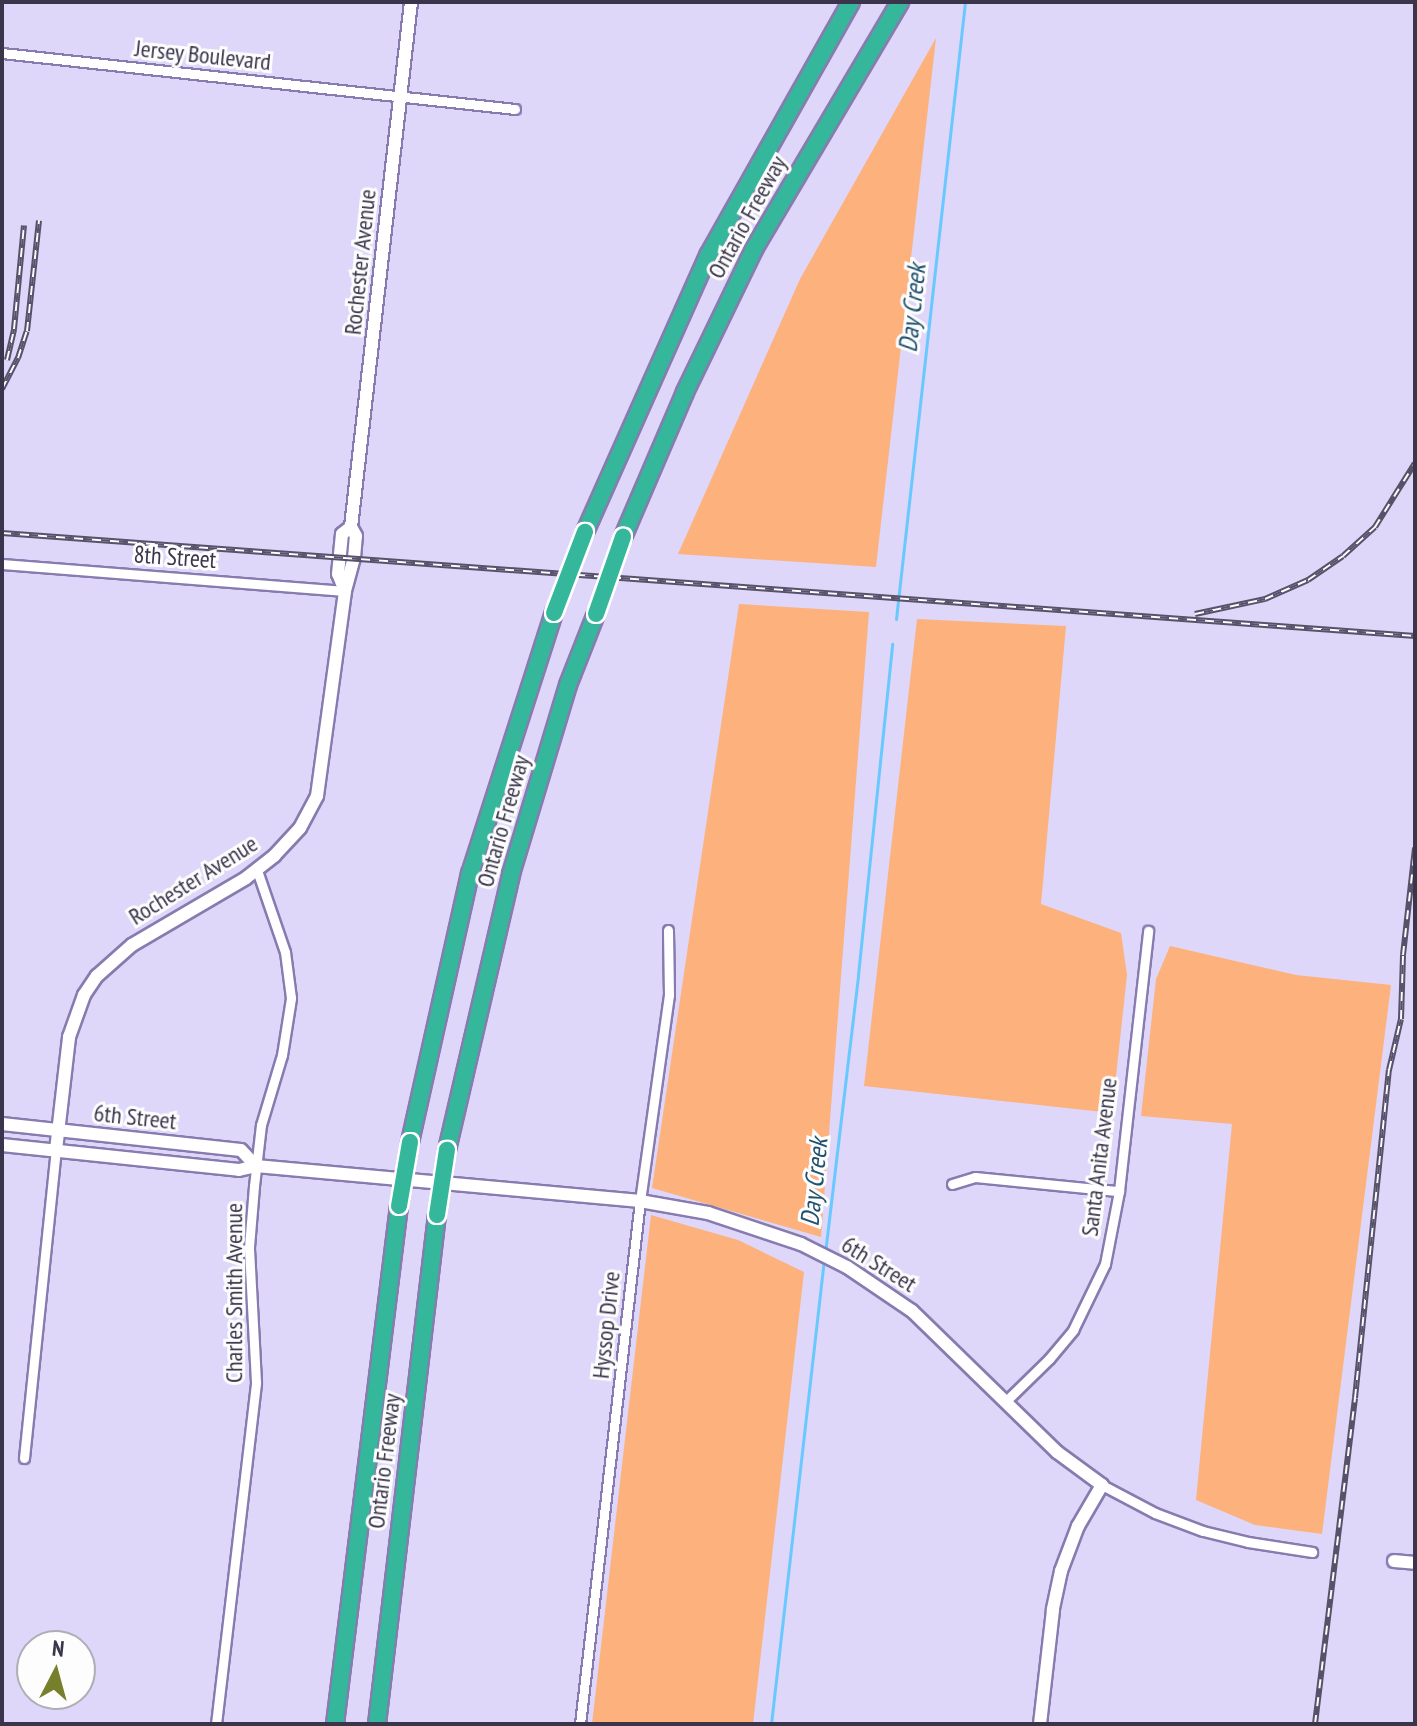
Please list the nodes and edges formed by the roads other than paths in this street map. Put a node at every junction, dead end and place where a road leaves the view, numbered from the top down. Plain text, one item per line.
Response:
1 (411, 2) edge
2 (851, 2) edge
3 (900, 2) edge
4 (2, 53) edge
5 (400, 96) junction
6 (515, 109) dead end
7 (2, 564) edge
8 (345, 591) junction
9 (257, 870) junction
10 (668, 930) dead end
11 (1148, 931) dead end
12 (2, 1124) edge
13 (59, 1131) junction
14 (2, 1145) edge
15 (56, 1150) junction
16 (256, 1166) junction
17 (952, 1184) dead end
18 (1119, 1191) junction
19 (640, 1201) junction
20 (1006, 1401) junction
21 (24, 1458) dead end
22 (1102, 1485) junction
23 (1312, 1552) dead end
24 (1394, 1561) dead end
25 (1415, 1563) edge
26 (216, 1724) edge
27 (335, 1724) edge
28 (377, 1724) edge
29 (580, 1724) edge
30 (1040, 1724) edge

1 - 5 street, Rochester Avenue
2 - 27 highway, Ontario Freeway, bridge
3 - 28 highway, Ontario Freeway, bridge
4 - 5 street, Jersey Boulevard
5 - 6 street, Jersey Boulevard
5 - 8 street, Rochester Avenue
7 - 8 street, 8th Street
8 - 9 street, Rochester Avenue
9 - 13 street, Rochester Avenue
9 - 16 street, Charles Smith Avenue
10 - 19 street, Hyssop Drive
11 - 18 street, Santa Anita Avenue
12 - 13 street, 6th Street
13 - 15 street, Rochester Avenue
13 - 16 street, 6th Street
14 - 15 street, 6th Street
15 - 16 street, 6th Street
15 - 21 street
16 - 19 street, 6th Street
16 - 26 street, Charles Smith Avenue
17 - 18 street
18 - 20 street, Santa Anita Avenue
19 - 20 street, 6th Street
19 - 29 street, Hyssop Drive
20 - 22 street, 6th Street
22 - 23 street, 6th Street
22 - 30 street
24 - 25 street

